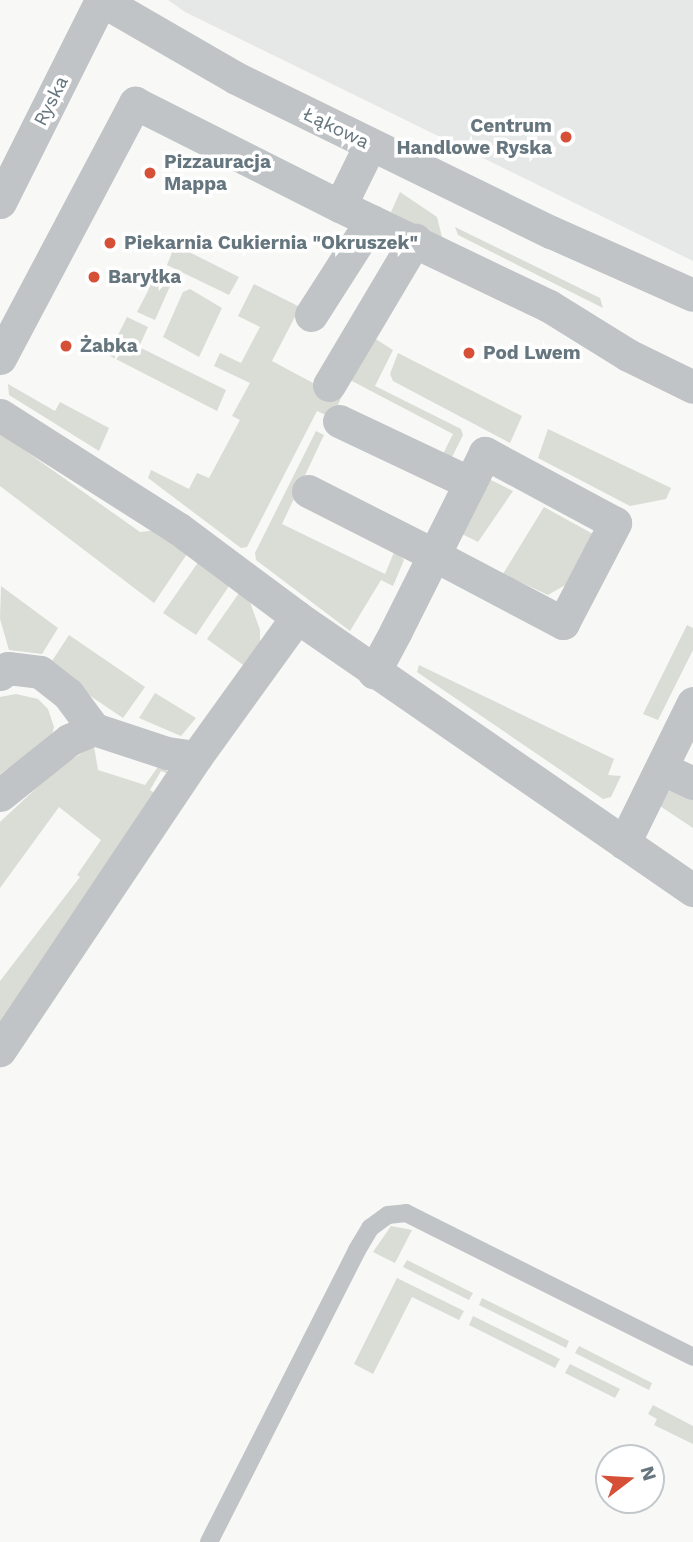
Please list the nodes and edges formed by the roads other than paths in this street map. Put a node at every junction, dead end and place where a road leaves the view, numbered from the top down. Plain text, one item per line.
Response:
1 (101, 0) edge
2 (370, 145) junction
3 (0, 202) edge
4 (340, 206) junction
5 (372, 221) junction
6 (415, 240) junction
7 (693, 295) edge
8 (312, 315) dead end
9 (0, 358) edge
10 (329, 385) dead end
11 (693, 387) edge
12 (0, 415) edge
13 (339, 421) dead end
14 (470, 483) junction
15 (308, 491) dead end
16 (434, 555) junction
17 (297, 617) junction
18 (374, 672) junction
19 (0, 674) edge
20 (689, 723) edge
21 (94, 729) junction
22 (196, 757) junction
23 (663, 769) junction
24 (693, 783) edge
25 (0, 795) edge
26 (624, 843) junction
27 (693, 890) edge
28 (0, 1049) edge
29 (693, 1357) edge
30 (209, 1542) edge

1 - 2 street, Łąkowa
1 - 3 street, Ryska
2 - 4 street
2 - 7 street, Łąkowa
4 - 5 street
4 - 9 street
5 - 6 street
5 - 8 street
6 - 10 street
6 - 11 street
12 - 17 street
13 - 14 street
14 - 16 street
14 - 16 street
15 - 16 street
16 - 18 street
17 - 18 street
17 - 22 street
18 - 26 street
19 - 21 street
20 - 23 street
21 - 22 street
21 - 25 street
22 - 28 street
23 - 24 street
23 - 26 street
26 - 27 street
29 - 30 lane

